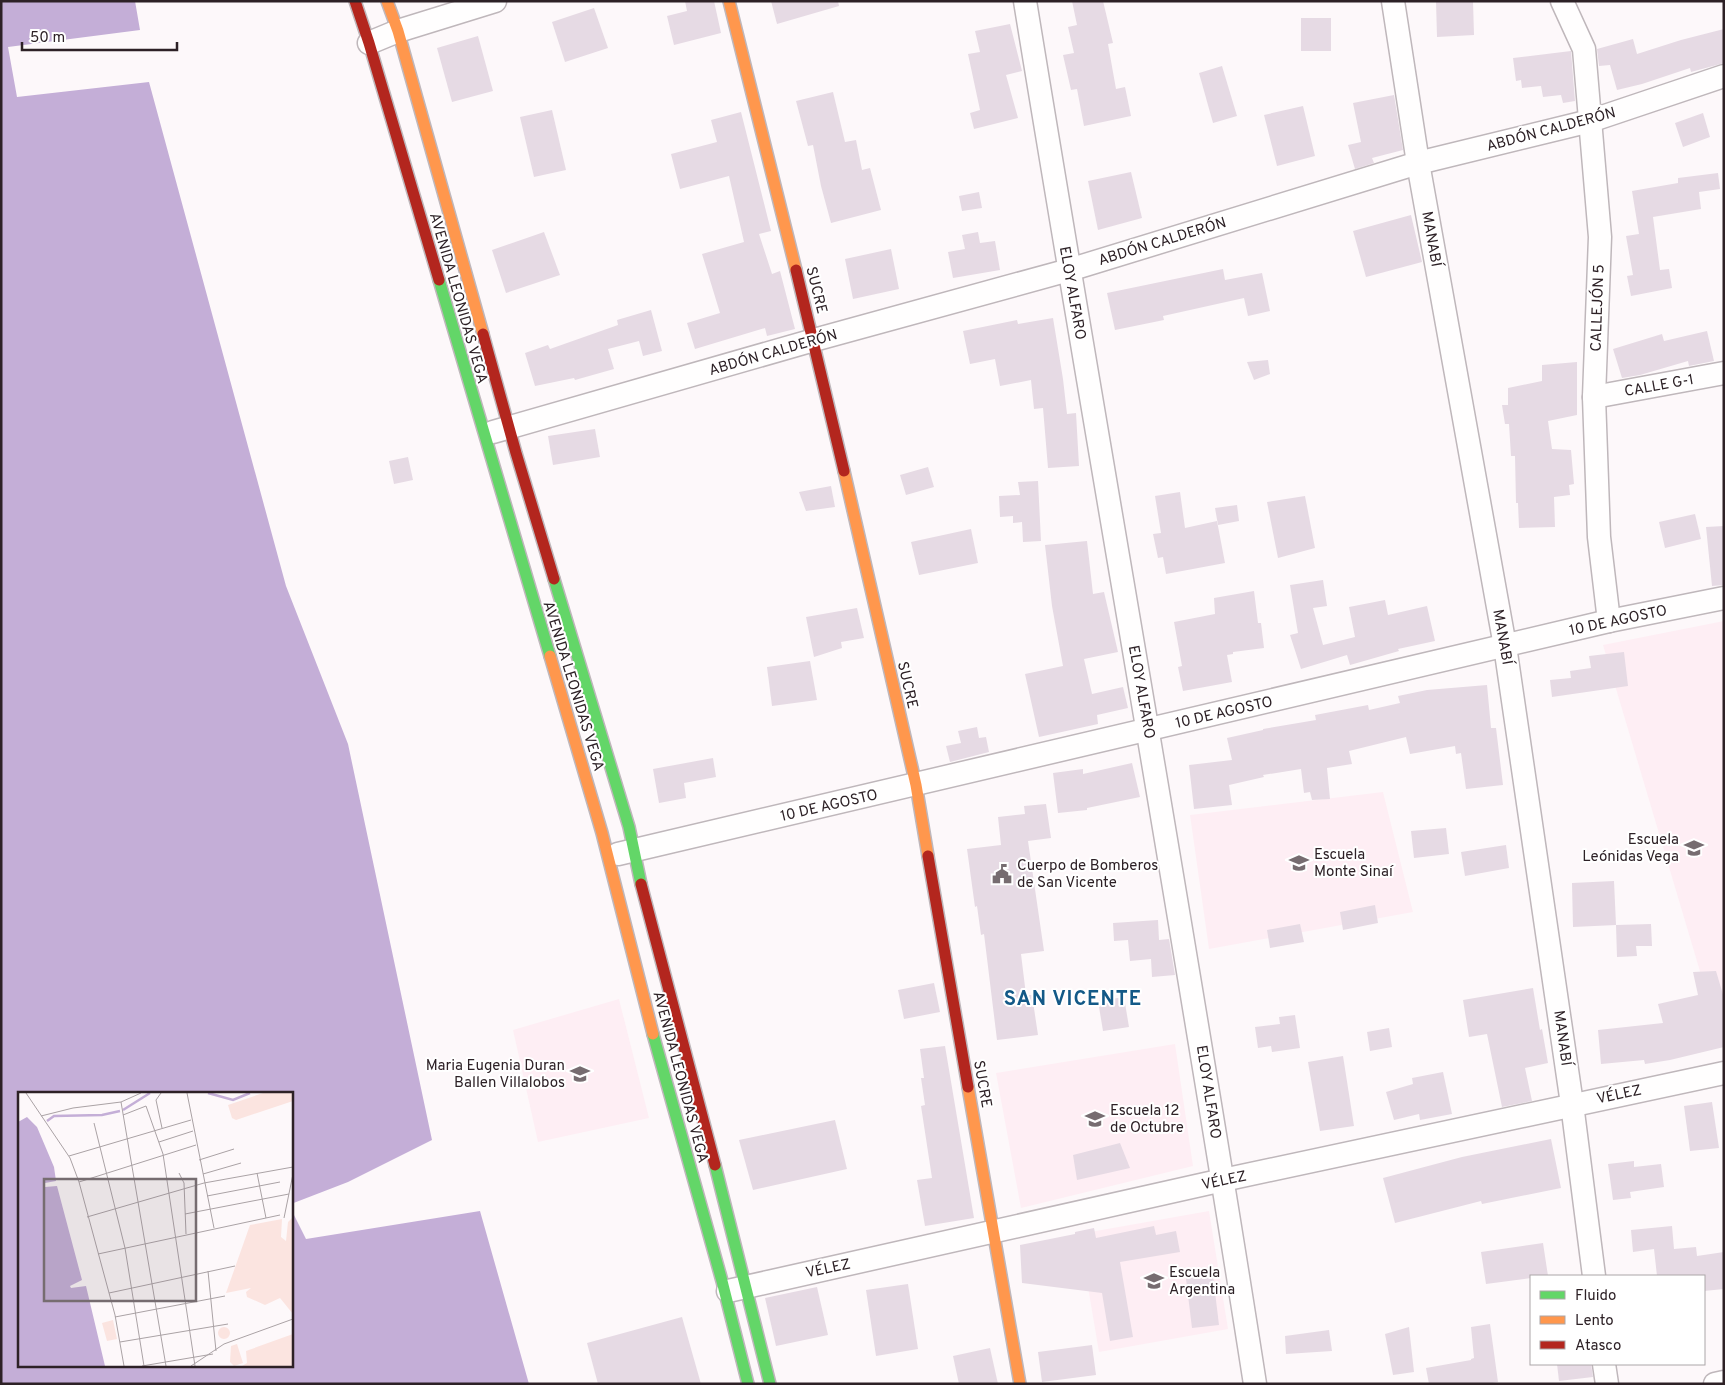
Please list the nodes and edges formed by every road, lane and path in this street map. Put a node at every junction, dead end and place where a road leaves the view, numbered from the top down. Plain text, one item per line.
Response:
1 (355, 1) edge
2 (387, 1) edge
3 (495, 1) edge
4 (728, 1) edge
5 (1025, 1) edge
6 (1393, 1) edge
7 (1562, 1) edge
8 (398, 31) junction
9 (369, 43) junction
10 (1724, 76) edge
11 (1590, 120) junction
12 (1418, 162) junction
13 (1069, 270) junction
14 (814, 340) junction
15 (1724, 373) edge
16 (1594, 396) junction
17 (510, 426) junction
18 (484, 435) junction
19 (1724, 598) edge
20 (1609, 620) junction
21 (1505, 646) junction
22 (1148, 730) junction
23 (916, 785) junction
24 (635, 850) junction
25 (607, 857) junction
26 (1724, 1073) edge
27 (1572, 1104) junction
28 (1223, 1180) junction
29 (994, 1232) junction
30 (1594, 1275) edge
31 (735, 1289) junction
32 (1604, 1365) edge
33 (1724, 1382) edge
34 (748, 1384) edge
35 (770, 1384) edge
36 (1020, 1384) edge
37 (1255, 1384) edge
38 (1607, 1384) edge
39 (1715, 1384) edge

1 - 9 main road, AVENIDA LEONIDAS VEGA
2 - 8 main road, AVENIDA LEONIDAS VEGA
3 - 8 street
4 - 14 main road, SUCRE
5 - 13 street, ELOY ALFARO
6 - 12 street, MANABÍ
7 - 11 street, CALLEJÓN 5
8 - 9 street
8 - 17 main road, AVENIDA LEONIDAS VEGA
9 - 18 main road, AVENIDA LEONIDAS VEGA
10 - 11 street, ABDÓN CALDERÓN
11 - 12 street, ABDÓN CALDERÓN
11 - 16 street, CALLEJÓN 5
12 - 13 street, ABDÓN CALDERÓN
12 - 21 street, MANABÍ
13 - 14 street, ABDÓN CALDERÓN
13 - 22 street, ELOY ALFARO
14 - 17 street, ABDÓN CALDERÓN
14 - 23 main road, SUCRE
15 - 16 street, CALLE G-1
16 - 20 street, CALLEJÓN 5
17 - 18 street, ABDÓN CALDERÓN
17 - 24 main road, AVENIDA LEONIDAS VEGA
18 - 25 main road, AVENIDA LEONIDAS VEGA
19 - 20 street, 10 DE AGOSTO
20 - 21 street, 10 DE AGOSTO
21 - 22 street, 10 DE AGOSTO
21 - 27 street, MANABÍ
22 - 23 street, 10 DE AGOSTO
22 - 28 street, ELOY ALFARO
23 - 24 street, 10 DE AGOSTO
23 - 29 main road, SUCRE
24 - 25 street, 10 DE AGOSTO
24 - 31 main road, AVENIDA LEONIDAS VEGA
25 - 31 main road, AVENIDA LEONIDAS VEGA
26 - 27 street, VÉLEZ
27 - 28 street, VÉLEZ
27 - 30 street, MANABÍ
28 - 29 street, VÉLEZ
28 - 37 street, ELOY ALFARO
29 - 31 street, VÉLEZ
29 - 36 main road, SUCRE
31 - 34 main road, AVENIDA LEONIDAS VEGA
31 - 35 main road, AVENIDA LEONIDAS VEGA
32 - 38 street
33 - 39 street

